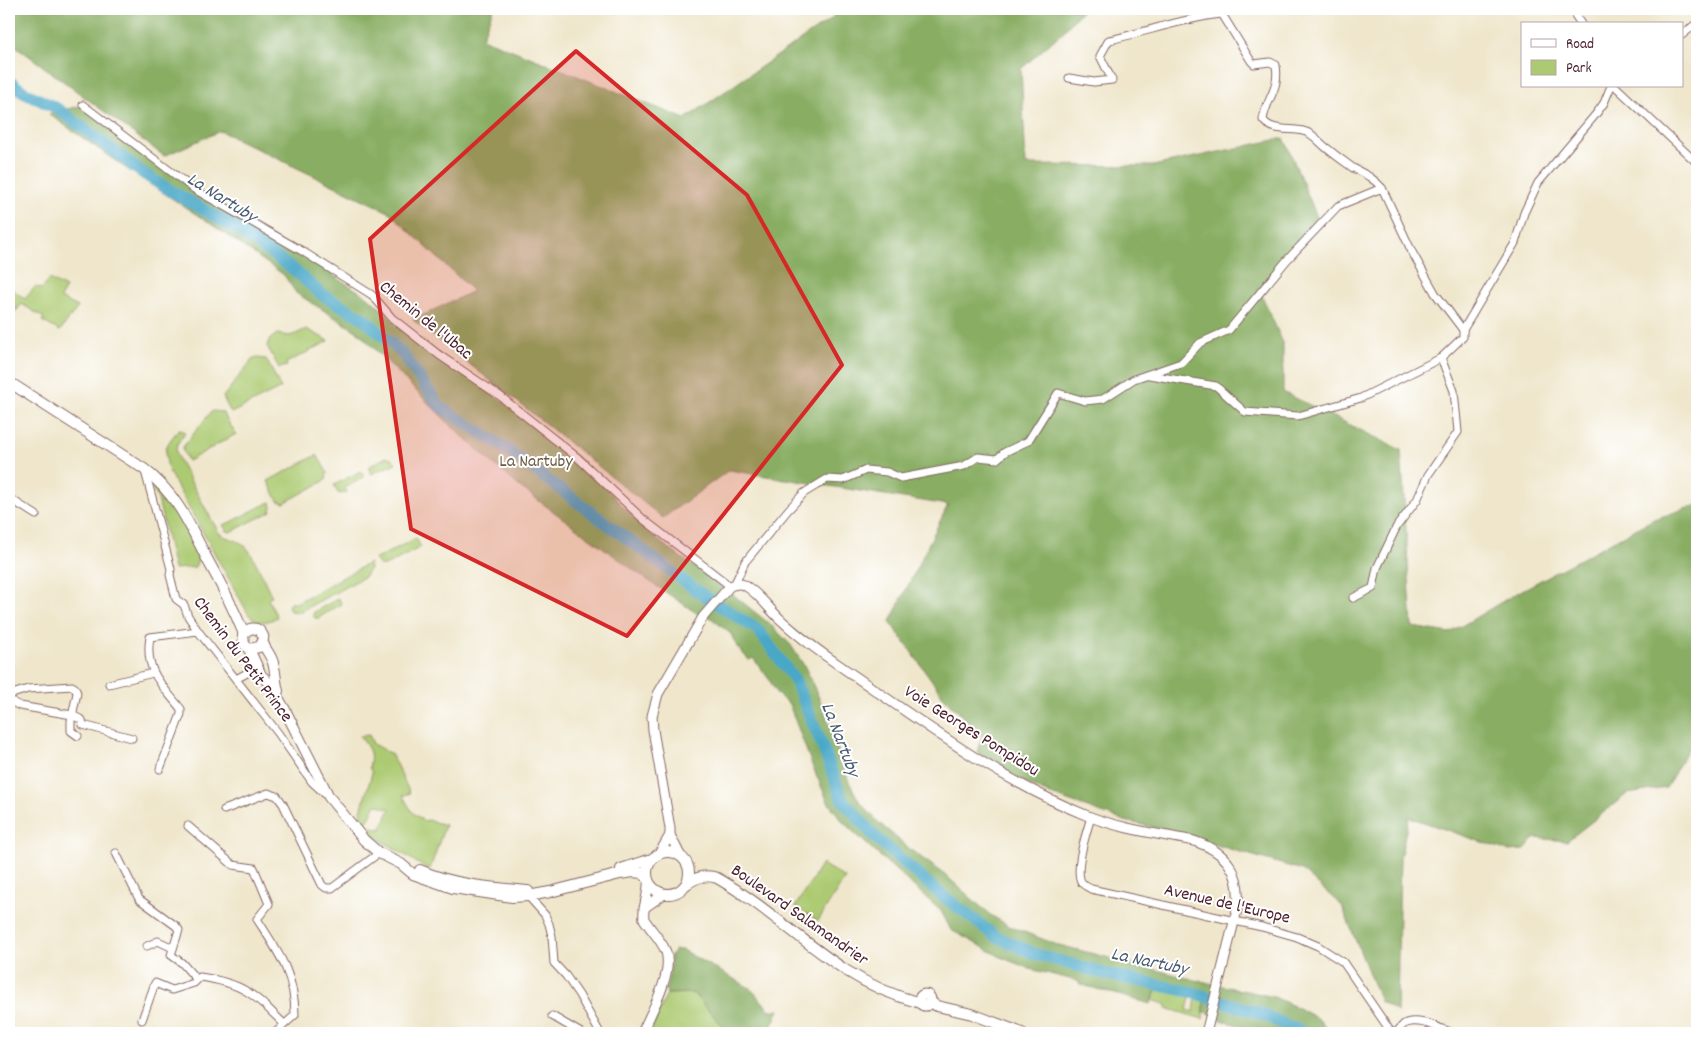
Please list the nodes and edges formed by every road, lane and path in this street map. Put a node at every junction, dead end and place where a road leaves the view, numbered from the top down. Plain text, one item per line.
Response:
1 (1570, 9) edge
2 (1580, 22) edge
3 (1697, 23) edge
4 (1684, 33) edge
5 (1069, 78) dead end
6 (1610, 88) edge
7 (1617, 88) edge
8 (83, 105) dead end
9 (1697, 163) edge
10 (1382, 188) junction
11 (1463, 330) junction
12 (1441, 358) junction
13 (1146, 375) junction
14 (9, 382) edge
15 (144, 469) junction
16 (9, 498) edge
17 (36, 514) dead end
18 (731, 586) junction
19 (1353, 598) dead end
20 (198, 631) junction
21 (248, 631) junction
22 (263, 642) junction
23 (249, 649) junction
24 (254, 660) junction
25 (274, 671) junction
26 (152, 673) junction
27 (247, 673) junction
28 (261, 675) junction
29 (236, 679) junction
30 (109, 684) dead end
31 (9, 696) edge
32 (284, 708) junction
33 (72, 715) junction
34 (78, 736) dead end
35 (132, 738) dead end
36 (160, 769) dead end
37 (329, 797) junction
38 (224, 810) dead end
39 (1091, 817) junction
40 (188, 826) dead end
41 (670, 835) junction
42 (116, 853) dead end
43 (378, 853) junction
44 (680, 855) junction
45 (655, 857) junction
46 (609, 875) junction
47 (648, 879) junction
48 (686, 884) junction
49 (479, 889) junction
50 (559, 890) junction
51 (664, 894) junction
52 (528, 896) junction
53 (644, 909) junction
54 (1234, 921) junction
55 (148, 946) dead end
56 (174, 948) junction
57 (197, 980) junction
58 (552, 1016) dead end
59 (142, 1020) dead end
60 (284, 1024) junction
61 (275, 1033) edge
62 (581, 1033) edge
63 (600, 1033) edge
64 (642, 1033) edge
65 (1022, 1033) edge
66 (1206, 1033) edge
67 (1394, 1033) edge
68 (1454, 1033) edge

1 - 2 street
3 - 4 street
5 - 10 street
6 - 11 street
7 - 9 street
8 - 18 street, Chemin de l'Ubac
10 - 11 street
10 - 13 street
11 - 12 street
12 - 13 street
12 - 19 street
13 - 18 street
14 - 15 main road
15 - 20 street, Chemin du Petit Prince
15 - 21 main road
16 - 17 street
18 - 39 street, Voie Georges Pompidou
18 - 41 street
20 - 26 street
20 - 29 street, Chemin du Petit Prince
21 - 22 main road
21 - 23 main road
22 - 23 main road
22 - 25 main road
23 - 24 main road
24 - 27 street
24 - 28 main road
25 - 28 main road
25 - 32 main road
26 - 30 street
26 - 36 street
27 - 28 street
27 - 29 street
28 - 32 main road
29 - 37 street, Chemin du Petit Prince
31 - 33 street
31 - 33 street
32 - 37 main road
33 - 34 street
33 - 35 street
37 - 43 main road
38 - 43 street
39 - 54 street, Voie Georges Pompidou
39 - 54 street, Avenue de l'Europe
40 - 60 street
41 - 44 street
41 - 45 street
42 - 56 street
43 - 49 main road
44 - 45 main road
44 - 48 main road
45 - 46 main road
45 - 47 main road
46 - 47 main road
46 - 50 main road
47 - 51 main road
47 - 53 street
48 - 51 main road
48 - 65 main road, Boulevard Salamandrier
49 - 50 main road
49 - 52 main road
50 - 52 main road
51 - 53 street
52 - 63 street
53 - 64 street
54 - 66 street, Voie Georges Pompidou
54 - 67 street, Avenue de l'Europe
55 - 56 street
56 - 57 street
57 - 59 street
57 - 60 street
58 - 62 street
60 - 61 street
67 - 68 street

